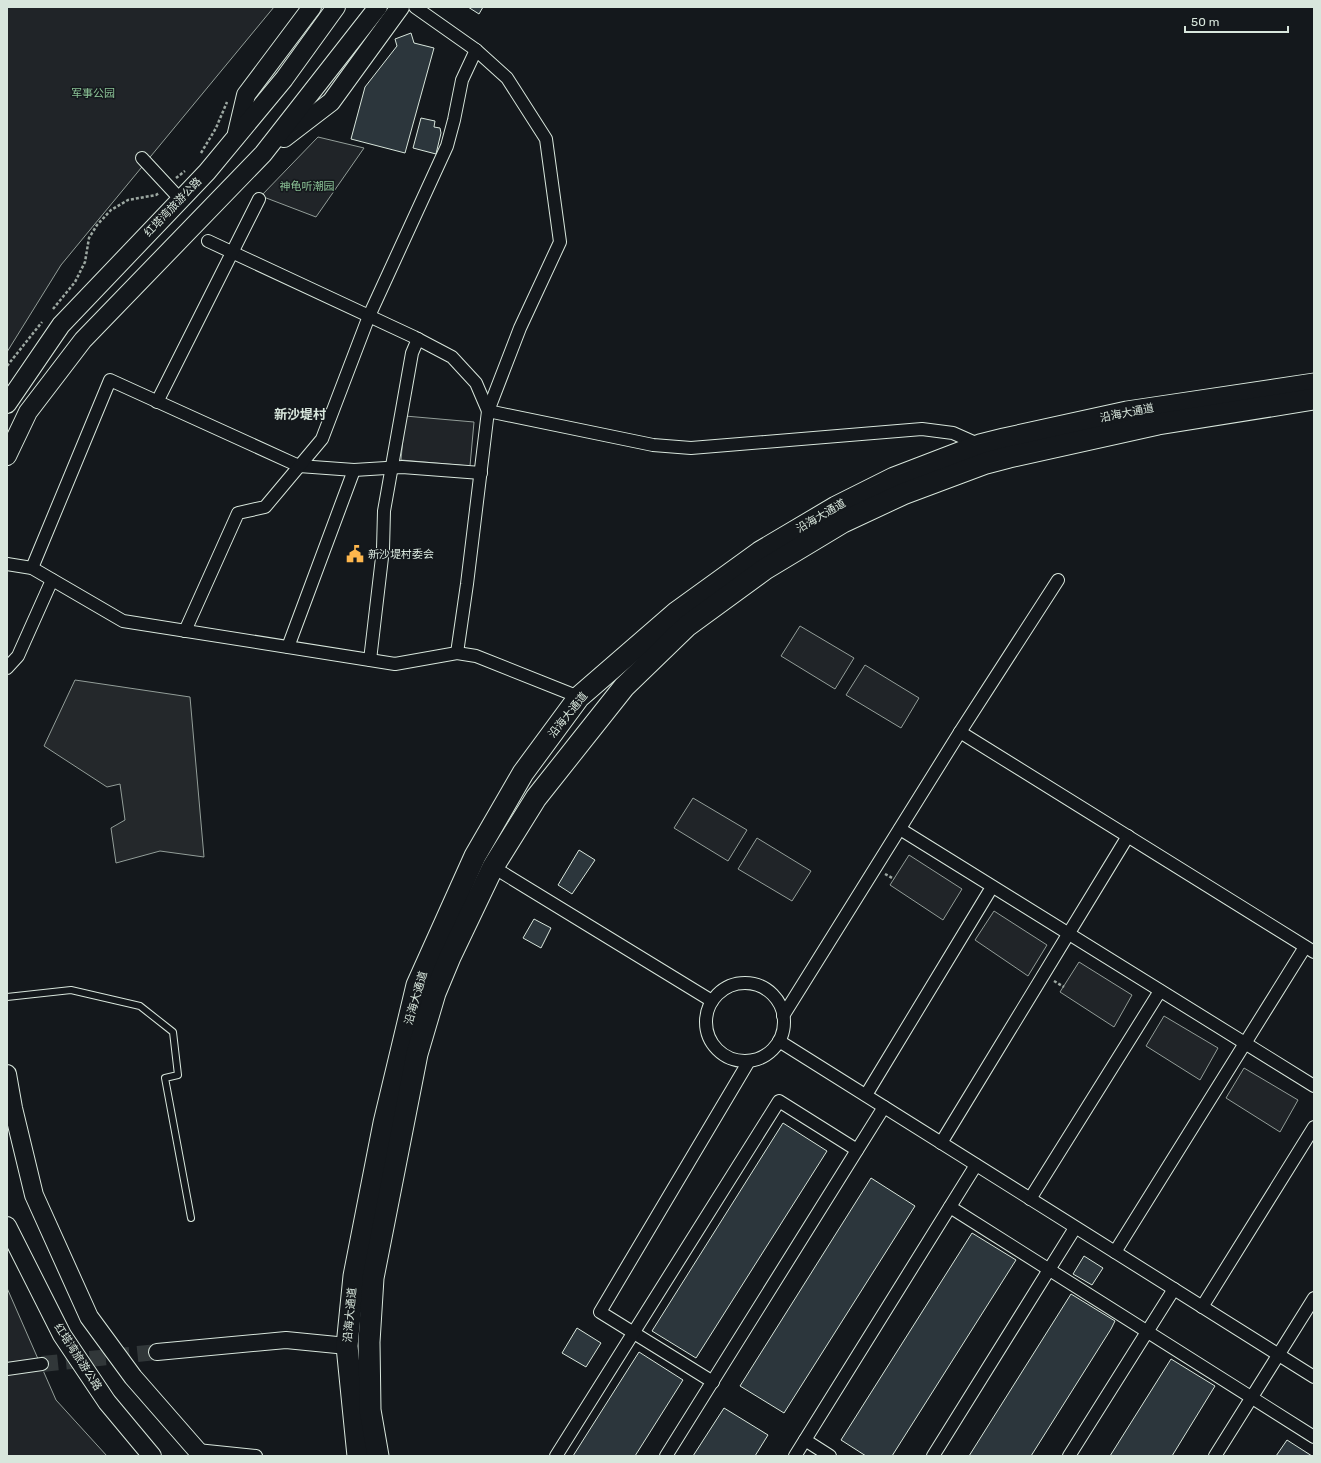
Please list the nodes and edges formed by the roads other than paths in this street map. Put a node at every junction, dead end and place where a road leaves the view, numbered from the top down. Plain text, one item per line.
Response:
1 (312, 7) edge
2 (336, 7) edge
3 (378, 7) edge
4 (400, 7) edge
5 (415, 7) edge
6 (476, 50) junction
7 (236, 137) junction
8 (263, 154) junction
9 (142, 158) dead end
10 (259, 199) dead end
11 (181, 200) junction
12 (208, 241) dead end
13 (233, 252) junction
14 (369, 316) junction
15 (418, 339) junction
16 (1314, 384) edge
17 (1314, 399) edge
18 (157, 402) junction
19 (7, 404) edge
20 (488, 411) junction
21 (980, 445) junction
22 (7, 456) edge
23 (299, 466) junction
24 (391, 468) junction
25 (354, 470) junction
26 (481, 473) junction
27 (7, 564) edge
28 (32, 568) junction
29 (52, 580) junction
30 (1058, 580) dead end
31 (185, 631) junction
32 (288, 647) junction
33 (649, 649) junction
34 (457, 652) junction
35 (370, 660) junction
36 (7, 668) edge
37 (580, 697) junction
38 (960, 732) junction
39 (900, 829) junction
40 (1128, 836) junction
41 (475, 856) junction
42 (493, 867) junction
43 (992, 887) junction
44 (1068, 934) junction
45 (1310, 950) edge
46 (1160, 991) junction
47 (7, 997) edge
48 (712, 1001) junction
49 (783, 1016) junction
50 (779, 1041) junction
51 (1245, 1043) junction
52 (749, 1061) junction
53 (7, 1074) edge
54 (1314, 1086) edge
55 (866, 1095) junction
56 (884, 1107) junction
57 (1314, 1127) edge
58 (941, 1143) junction
59 (857, 1150) junction
60 (976, 1165) junction
61 (1030, 1198) junction
62 (950, 1207) junction
63 (191, 1218) dead end
64 (7, 1226) edge
65 (1076, 1228) junction
66 (1114, 1252) junction
67 (1049, 1270) junction
68 (1174, 1289) junction
69 (1314, 1298) edge
70 (1202, 1307) junction
71 (1148, 1332) junction
72 (633, 1333) junction
73 (347, 1346) junction
74 (157, 1352) tunnel mouth
75 (1279, 1355) junction
76 (42, 1364) tunnel mouth
77 (7, 1369) edge
78 (1314, 1377) edge
79 (712, 1382) junction
80 (1252, 1398) junction
81 (1314, 1437) edge
82 (805, 1440) junction
83 (200, 1453) edge
84 (368, 1455) edge
85 (152, 1456) edge
86 (256, 1456) edge
87 (556, 1456) edge
88 (666, 1456) edge
89 (795, 1456) edge
90 (830, 1456) edge
91 (933, 1456) edge
92 (1069, 1456) edge
93 (1215, 1456) edge

1 - 7 main road
2 - 7 main road, 红塔湾旅游公路
3 - 8 main road
4 - 8 main road
5 - 6 street
6 - 14 street
6 - 20 street
7 - 11 main road, 红塔湾旅游公路
8 - 22 main road
9 - 11 street
10 - 13 street
11 - 19 main road, 红塔湾旅游公路
12 - 13 street
13 - 14 street
13 - 18 street
14 - 15 street
14 - 23 street
15 - 20 street
15 - 24 street
16 - 21 highway, 沿海大通道
17 - 33 highway, 沿海大通道
18 - 23 street
18 - 28 street
20 - 21 street
20 - 26 street
21 - 33 highway, 沿海大通道
23 - 25 street
23 - 31 street
24 - 25 street
24 - 26 street
24 - 35 street
25 - 32 street
26 - 34 street
27 - 28 street
28 - 29 street
29 - 31 street
29 - 36 street
30 - 38 street
31 - 32 street
32 - 35 street
33 - 37 highway, 沿海大通道
33 - 42 highway, 沿海大通道
34 - 35 street
34 - 37 street
37 - 41 highway, 沿海大通道
38 - 39 street
38 - 40 street
39 - 43 street
39 - 49 street
40 - 44 street
40 - 45 street
41 - 42 highway
41 - 73 highway, 沿海大通道
42 - 48 street
42 - 84 highway, 沿海大通道
43 - 44 street
43 - 55 street
44 - 46 street
44 - 58 street
45 - 51 street
46 - 51 street
46 - 61 street
47 - 63 lane
48 - 49 street
48 - 52 street
49 - 50 street
50 - 52 street
50 - 55 street
51 - 54 street
51 - 66 street
52 - 72 street
53 - 83 main road
55 - 56 street
56 - 58 street
56 - 59 street
57 - 70 street
58 - 60 street
59 - 72 street
59 - 79 street
60 - 61 street
60 - 62 street
61 - 65 street
62 - 67 street
62 - 82 street
64 - 85 main road, 红塔湾旅游公路
65 - 66 street
65 - 67 street
66 - 68 street
67 - 71 street
67 - 91 street
68 - 70 street
68 - 71 street
69 - 75 street
70 - 75 street
71 - 80 street
71 - 92 street
72 - 79 street
72 - 87 street
73 - 74 street
73 - 84 highway, 沿海大通道
75 - 78 street
75 - 80 street
76 - 77 street
79 - 88 street
80 - 81 street
80 - 93 street
82 - 89 street
82 - 90 street
83 - 86 street

